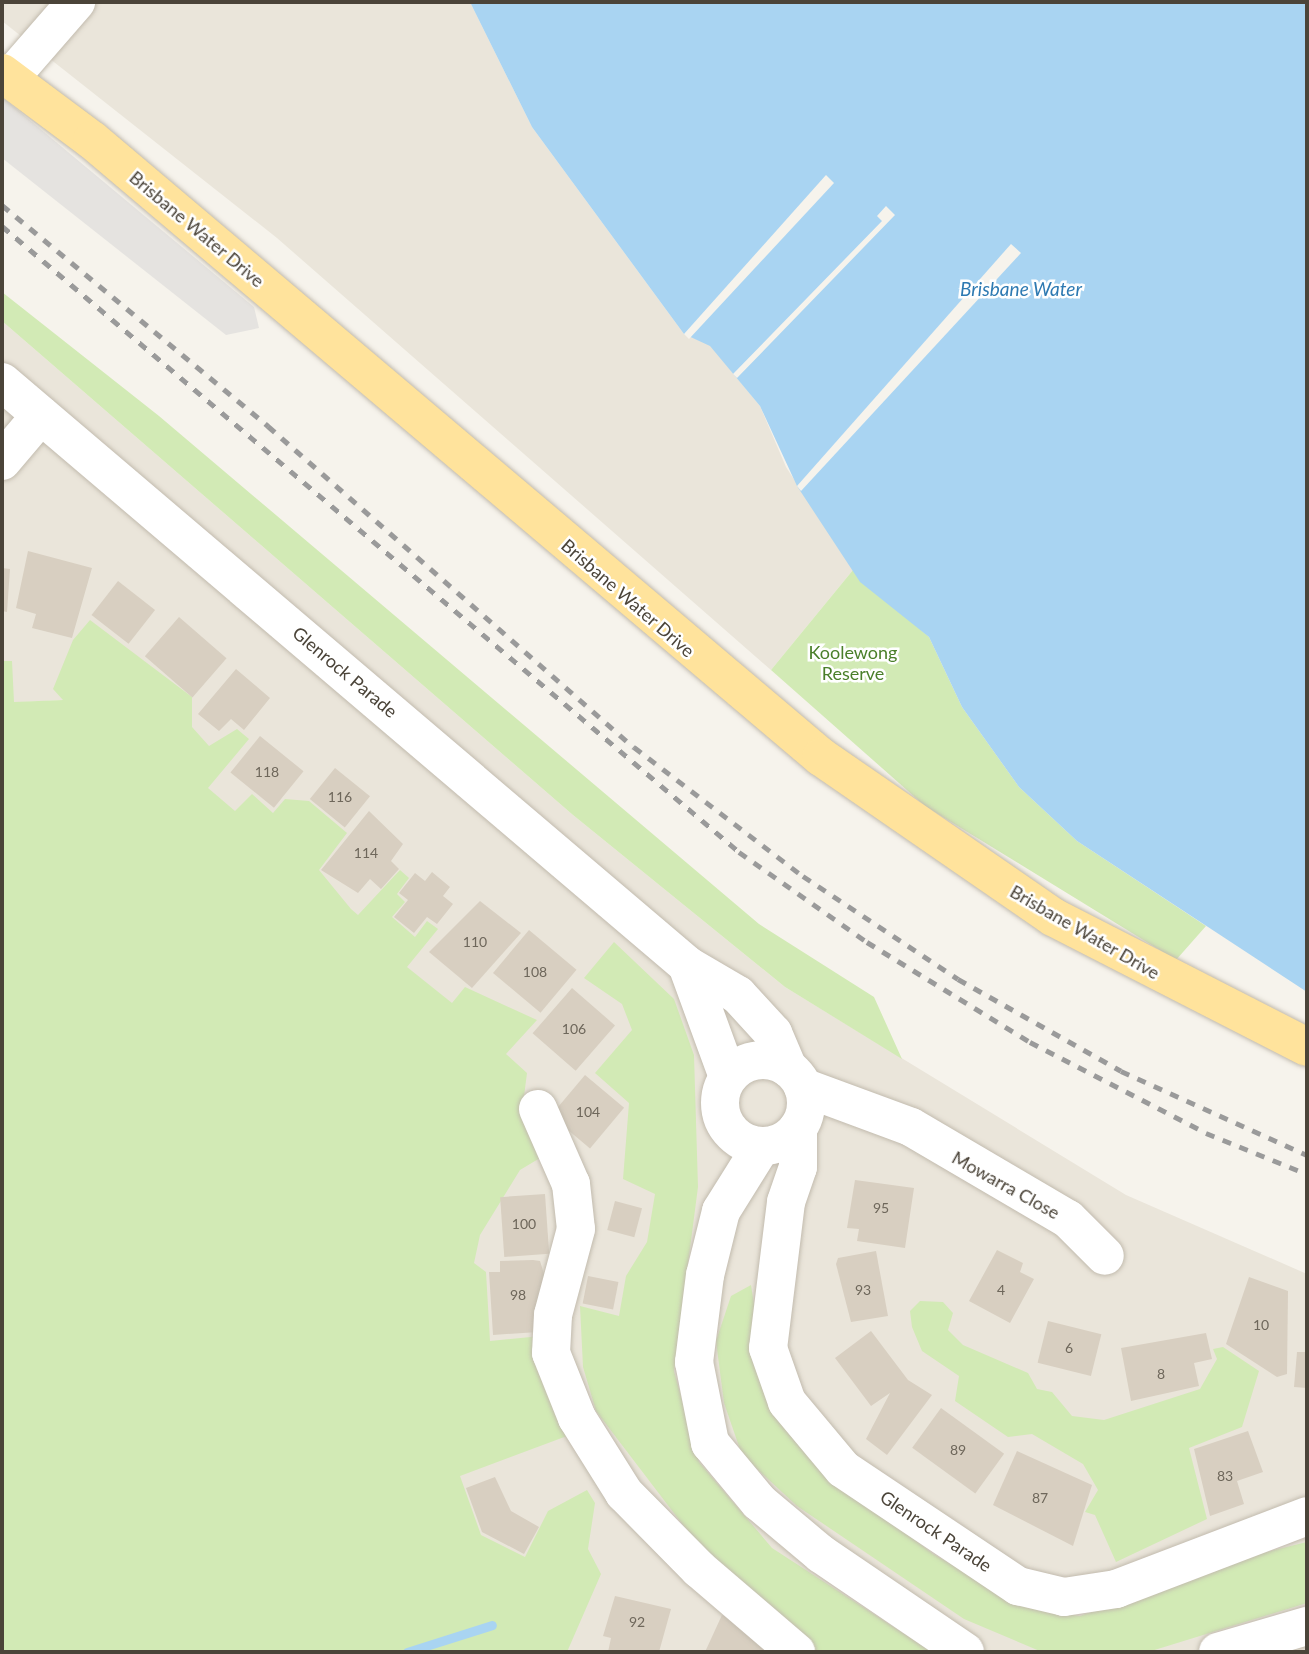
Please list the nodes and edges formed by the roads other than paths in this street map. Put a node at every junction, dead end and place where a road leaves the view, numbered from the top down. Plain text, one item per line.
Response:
1 (76, 2) edge
2 (6, 76) edge
3 (2, 382) edge
4 (41, 415) junction
5 (2, 461) edge
6 (687, 965) junction
7 (1307, 1046) edge
8 (728, 1077) junction
9 (798, 1101) junction
10 (538, 1110) dead end
11 (723, 1122) junction
12 (762, 1147) junction
13 (786, 1202) junction
14 (721, 1211) junction
15 (1105, 1256) dead end
16 (1307, 1516) edge
17 (1307, 1626) edge
18 (1268, 1644) edge
19 (796, 1652) edge
20 (965, 1652) edge
21 (1218, 1652) edge

1 - 2 street
2 - 7 main road, Brisbane Water Drive
3 - 4 street, Glenrock Parade
4 - 5 street
4 - 6 street, Glenrock Parade
6 - 8 street, Glenrock Parade
6 - 9 street, Glenrock Parade
8 - 9 street
8 - 11 street
9 - 12 street
9 - 13 street, Glenrock Parade
9 - 15 street, Mowarra Close
10 - 19 street
11 - 12 street
11 - 14 street
12 - 13 street, Glenrock Parade
12 - 14 street
13 - 16 street, Glenrock Parade
14 - 20 street
17 - 18 street
18 - 21 street

